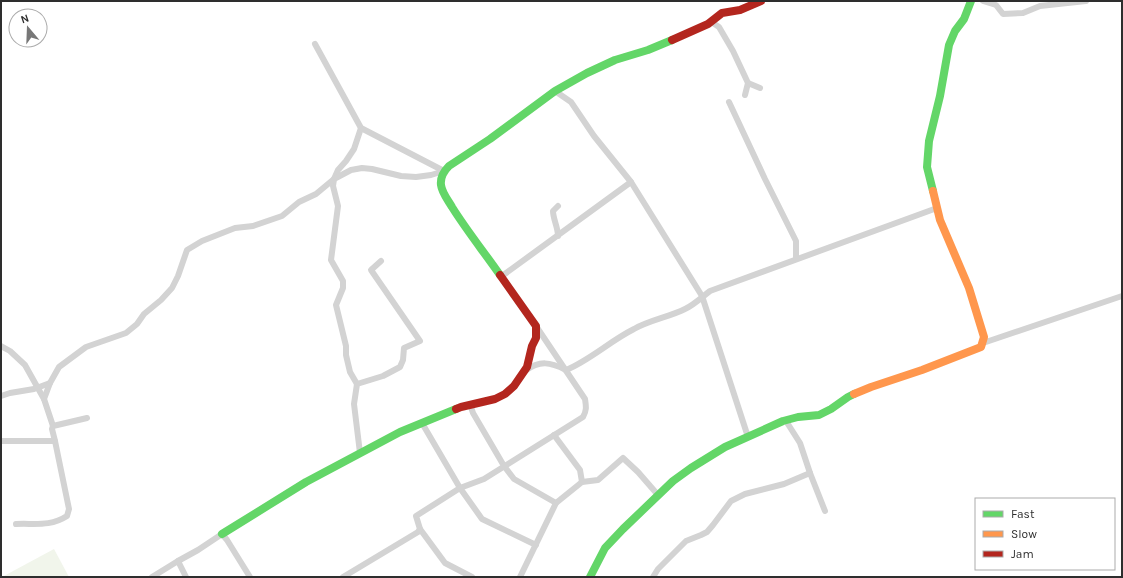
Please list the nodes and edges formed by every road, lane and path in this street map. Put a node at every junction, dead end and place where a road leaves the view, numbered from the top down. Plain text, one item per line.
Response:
1 (761, 1) edge
2 (971, 1) edge
3 (983, 1) edge
4 (1086, 1) edge
5 (710, 23) junction
6 (315, 44) dead end
7 (748, 84) junction
8 (760, 88) dead end
9 (555, 91) junction
10 (745, 94) dead end
11 (729, 102) dead end
12 (361, 128) junction
13 (444, 171) junction
14 (429, 175) junction
15 (334, 179) junction
16 (631, 182) junction
17 (441, 184) junction
18 (558, 206) dead end
19 (937, 208) junction
20 (558, 234) junction
21 (796, 259) junction
22 (381, 261) dead end
23 (502, 276) junction
24 (702, 296) junction
25 (1122, 296) edge
26 (536, 326) junction
27 (983, 343) junction
28 (1, 346) edge
29 (566, 370) junction
30 (524, 372) junction
31 (50, 383) junction
32 (356, 384) junction
33 (38, 388) junction
34 (1, 396) edge
35 (44, 399) junction
36 (470, 404) junction
37 (87, 418) dead end
38 (786, 420) junction
39 (422, 423) junction
40 (53, 426) junction
41 (554, 435) junction
42 (748, 437) junction
43 (1, 441) edge
44 (55, 441) junction
45 (360, 453) junction
46 (504, 466) junction
47 (810, 473) junction
48 (582, 482) junction
49 (460, 488) junction
50 (658, 495) junction
51 (556, 503) junction
52 (825, 511) dead end
53 (16, 524) dead end
54 (420, 529) junction
55 (222, 534) junction
56 (536, 545) junction
57 (178, 561) junction
58 (462, 575) edge
59 (152, 577) edge
60 (186, 577) edge
61 (250, 577) edge
62 (343, 577) edge
63 (472, 577) edge
64 (520, 577) edge
65 (590, 577) edge
66 (652, 577) edge

1 - 5 street
2 - 19 street
3 - 4 street
5 - 7 street
5 - 9 street
6 - 12 street
7 - 8 street
7 - 10 street
9 - 13 street
9 - 16 street
11 - 21 street
12 - 13 street
12 - 15 street
13 - 14 street
13 - 17 street
14 - 15 street
14 - 17 street
15 - 31 street
15 - 32 street
16 - 20 street
16 - 24 street
17 - 23 street
18 - 20 street
19 - 21 street
19 - 27 street
20 - 23 street
21 - 24 street
22 - 32 street
23 - 26 street
24 - 29 street
24 - 42 street
25 - 27 street
26 - 29 street
26 - 30 street
27 - 38 street
28 - 33 street
29 - 30 street
29 - 41 street
30 - 36 street
31 - 33 street
31 - 35 street
32 - 45 street
33 - 34 street
33 - 35 street
35 - 40 street
36 - 39 street
36 - 46 street
37 - 40 street
38 - 42 street
38 - 47 street
39 - 45 street
39 - 49 street
40 - 44 street
41 - 46 street
41 - 48 street
42 - 50 street
43 - 44 street
44 - 53 street
45 - 55 street
46 - 49 street
46 - 51 street
47 - 52 street
47 - 66 street
48 - 50 street
48 - 51 street
49 - 54 street
49 - 56 street
50 - 65 street
51 - 56 street
54 - 58 street
54 - 62 street
55 - 57 street
55 - 61 street
56 - 64 street
57 - 59 street
57 - 60 street
58 - 63 street

